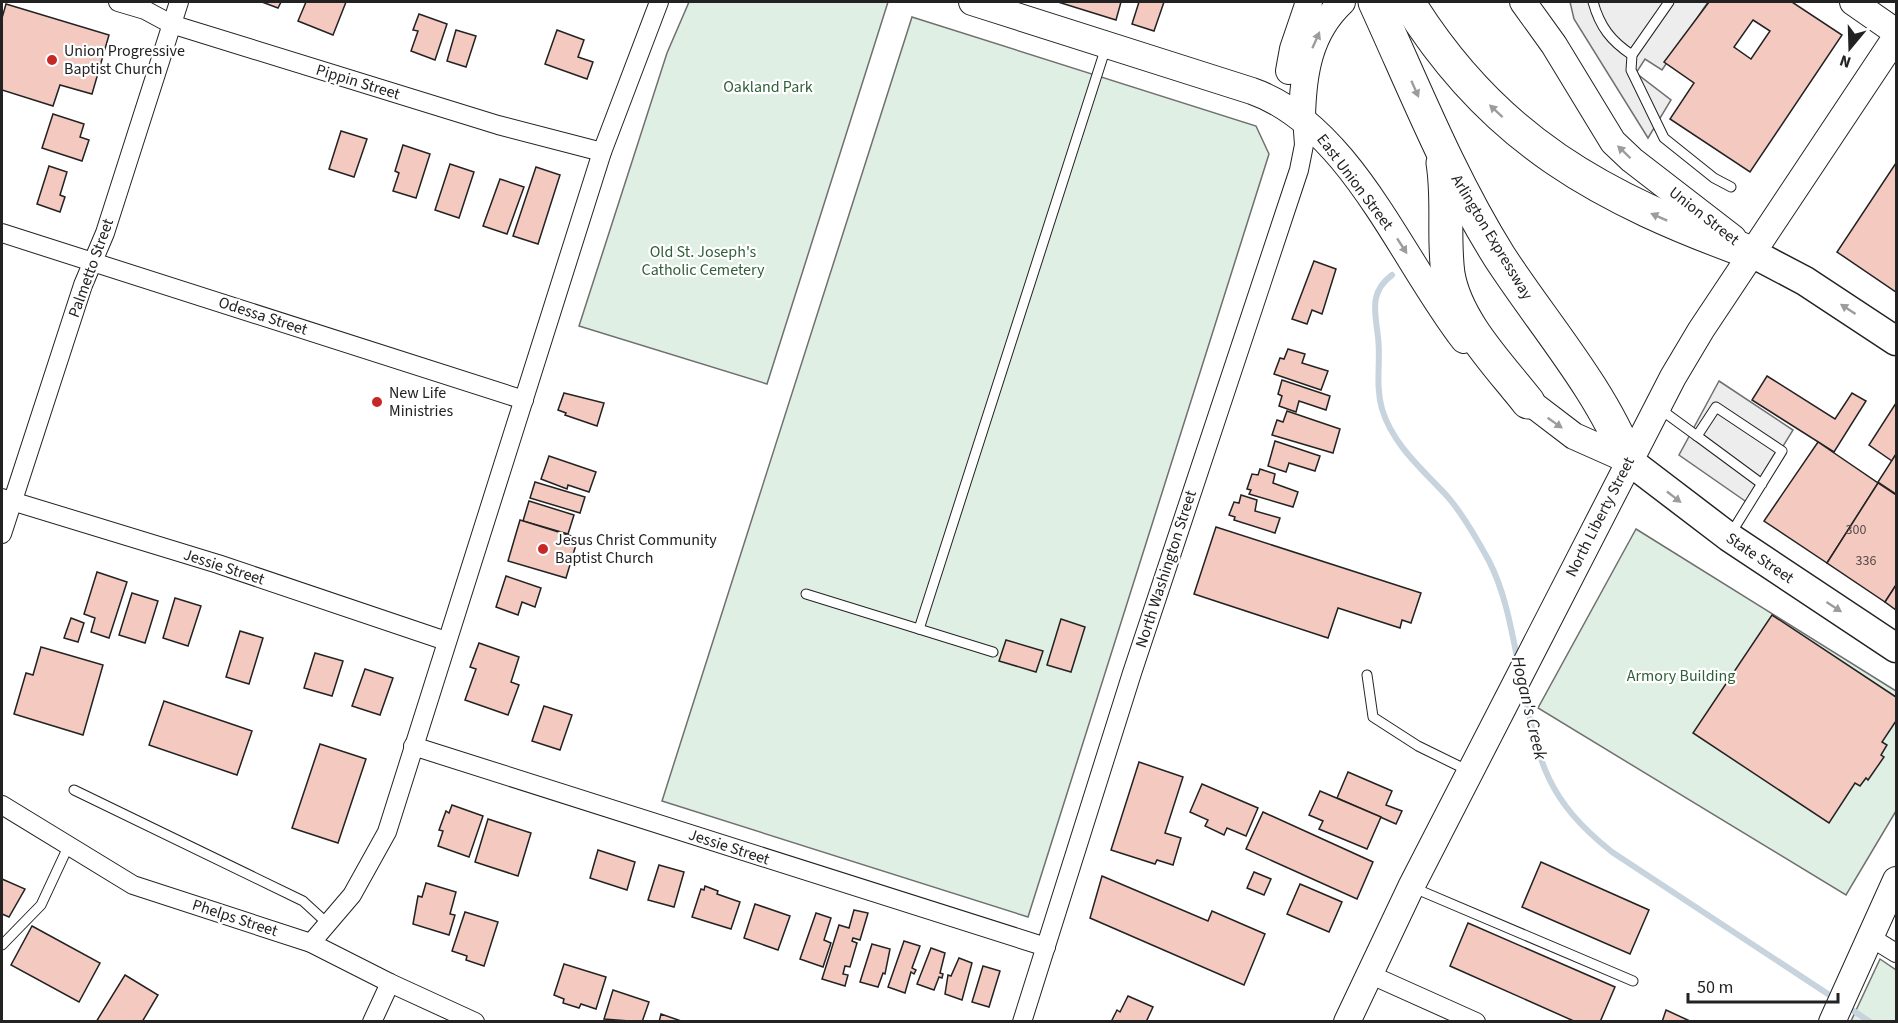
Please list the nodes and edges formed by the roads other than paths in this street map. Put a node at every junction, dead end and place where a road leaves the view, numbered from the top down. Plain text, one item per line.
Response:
1 (118, 2) edge
2 (178, 2) edge
3 (659, 2) edge
4 (972, 2) edge
5 (1309, 2) edge
6 (1342, 2) edge
7 (1375, 2) edge
8 (1523, 2) edge
9 (1544, 2) edge
10 (1593, 2) edge
11 (1669, 2) edge
12 (1853, 2) edge
13 (1415, 12) edge
14 (171, 24) junction
15 (1896, 32) edge
16 (1896, 37) edge
17 (1107, 45) junction
18 (1554, 45) junction
19 (1632, 55) junction
20 (1302, 117) junction
21 (1438, 141) junction
22 (602, 152) junction
23 (1731, 188) dead end
24 (2, 233) edge
25 (1752, 253) junction
26 (93, 262) junction
27 (1896, 341) edge
28 (524, 400) junction
29 (1528, 402) junction
30 (1657, 407) junction
31 (1697, 436) junction
32 (1628, 460) junction
33 (1762, 484) junction
34 (8, 500) edge
35 (2, 534) edge
36 (1729, 537) junction
37 (806, 594) dead end
38 (919, 628) junction
39 (446, 641) junction
40 (1896, 648) edge
41 (993, 652) dead end
42 (1367, 675) dead end
43 (413, 746) junction
44 (1471, 772) junction
45 (74, 790) dead end
46 (2, 805) edge
47 (68, 847) junction
48 (1896, 880) edge
49 (1411, 887) junction
50 (328, 924) junction
51 (1870, 937) junction
52 (311, 943) junction
53 (2, 945) edge
54 (1046, 947) junction
55 (1896, 953) edge
56 (1369, 974) junction
57 (1633, 981) dead end
58 (390, 983) junction
59 (372, 1022) edge
60 (475, 1022) edge
61 (1022, 1022) edge
62 (1347, 1022) edge
63 (1476, 1022) edge
64 (1832, 1022) edge

1 - 14 street, Pippin Street
2 - 14 street, Palmetto Street
3 - 22 street
4 - 17 street, East Union Street
5 - 20 street, North Washington Street
20 -> 6 street, North Washington Street
7 -> 21 highway, Arlington Expressway
8 - 18 street, Union Street
9 - 18 street, Union Street
10 - 19 lane
11 - 19 lane
12 - 15 street
25 -> 13 highway
14 - 22 street, Pippin Street
14 - 26 street, Palmetto Street
16 - 25 street, North Liberty Street
17 - 20 street, East Union Street
17 - 38 lane
25 -> 18 street, Union Street
19 - 23 lane
20 -> 29 street, East Union Street
20 - 54 street, North Washington Street
21 - 29 highway
21 - 32 highway, Arlington Expressway
22 - 28 street
24 - 26 street, Odessa Street
27 -> 25 main road, Union Street
25 - 30 street, North Liberty Street
26 - 28 street, Odessa Street
26 - 34 street, Palmetto Street
28 - 39 street
29 -> 32 street, East Union Street
30 - 31 lane
30 - 32 street, North Liberty Street
31 - 33 lane
31 - 33 lane
32 -> 36 main road, State Street
32 - 44 street, North Liberty Street
33 - 36 lane
34 - 35 street, Palmetto Street
34 - 39 street, Jessie Street
36 -> 40 main road, State Street
37 - 38 lane
38 - 41 lane
39 - 43 street
42 - 44 lane
43 - 50 street
43 - 54 street, Jessie Street
44 - 49 street, North Liberty Street
45 - 50 lane
46 - 47 street, Phelps Street
47 - 52 street, Phelps Street
47 - 53 lane
48 - 51 street
49 - 56 street, North Liberty Street
49 - 57 lane
50 - 52 street
51 - 55 street
51 - 64 street
52 - 58 street, Phelps Street
54 - 61 street, North Washington Street
56 - 62 street, North Liberty Street
56 - 63 street
58 - 59 street
58 - 60 street, Phelps Street

